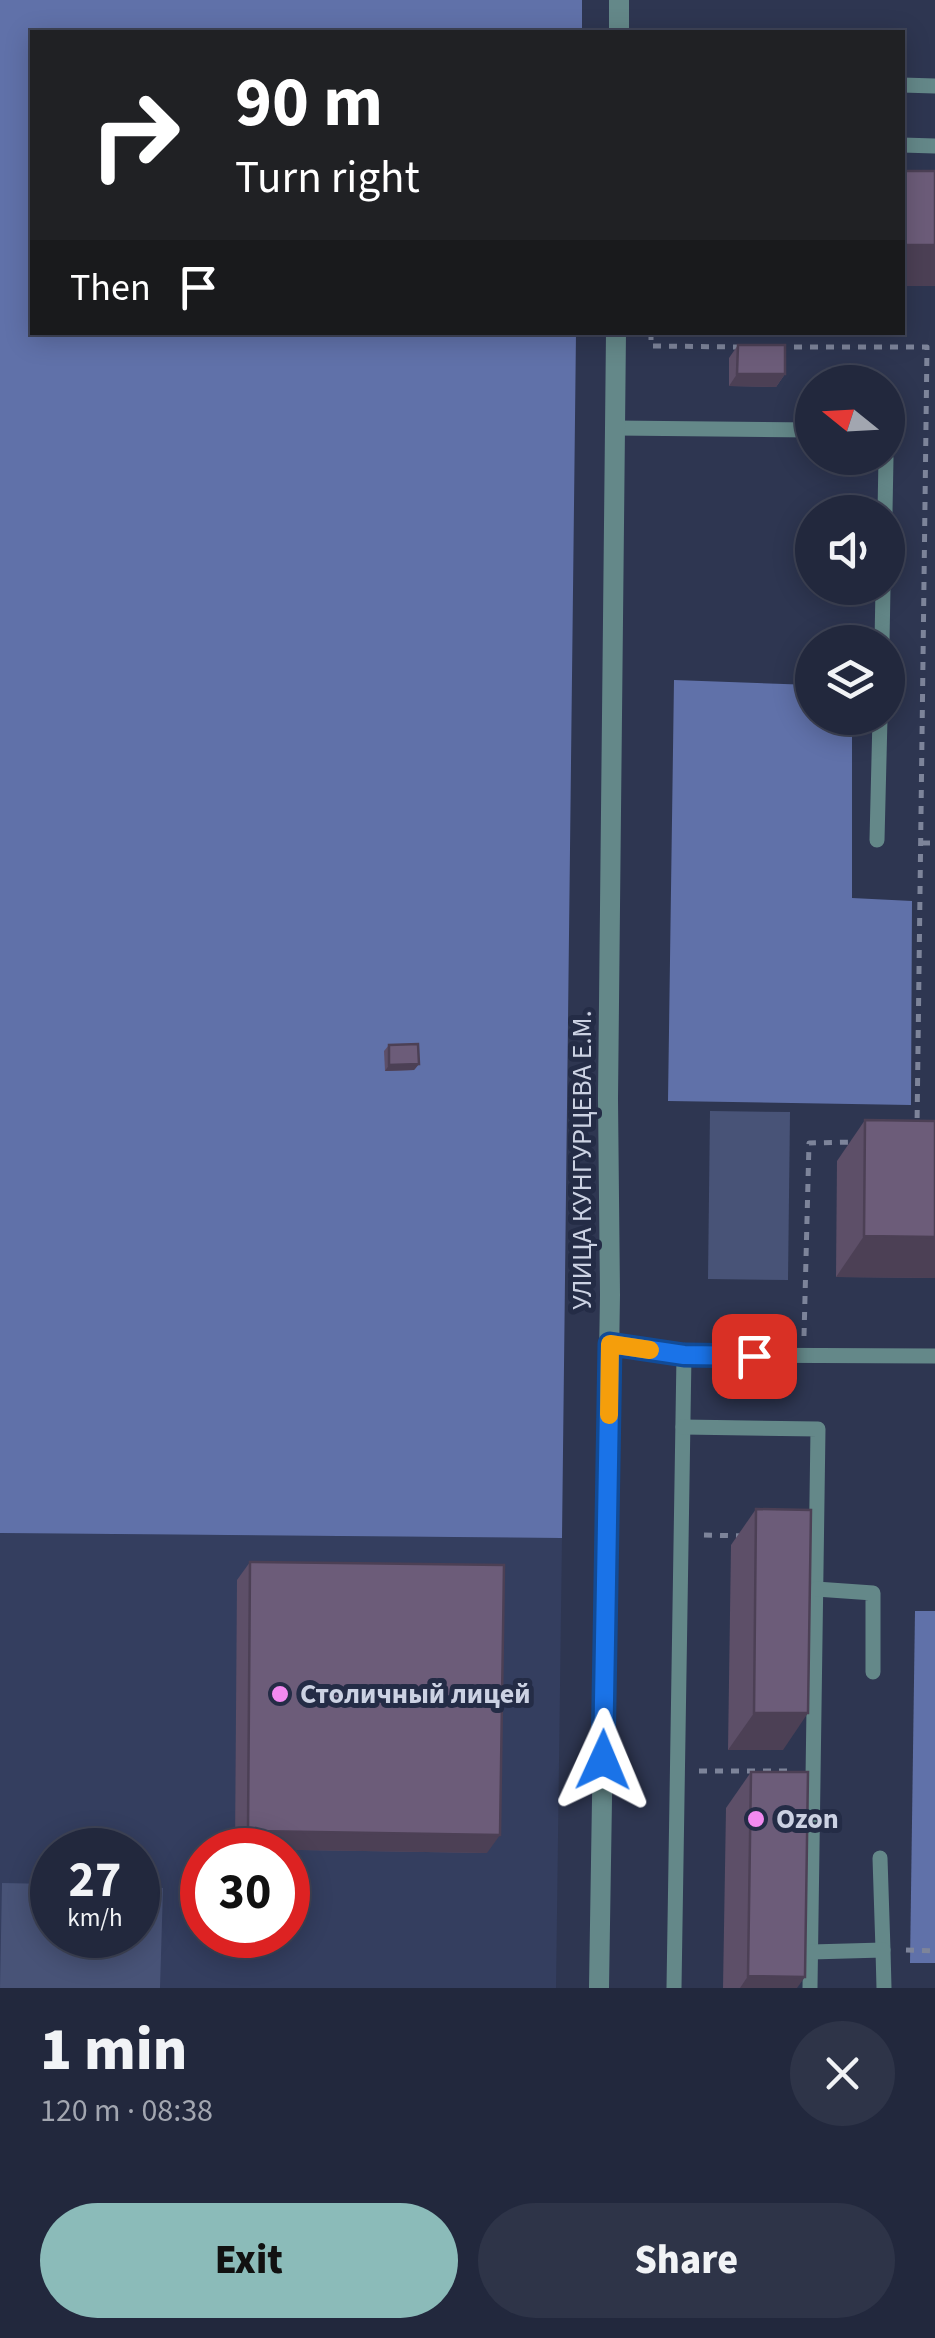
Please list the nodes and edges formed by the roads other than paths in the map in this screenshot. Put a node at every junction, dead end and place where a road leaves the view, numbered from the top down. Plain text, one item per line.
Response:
1 (619, 0) edge
2 (619, 30) edge
3 (905, 85) edge
4 (935, 86) edge
5 (905, 145) edge
6 (935, 146) edge
7 (616, 335) edge
8 (615, 428) junction
9 (795, 430) edge
10 (880, 735) edge
11 (877, 840) dead end
12 (610, 1344) junction
13 (684, 1355) junction
14 (935, 1356) edge
15 (683, 1427) junction
16 (816, 1589) junction
17 (873, 1672) dead end
18 (880, 1858) dead end
19 (883, 1950) junction
20 (811, 1952) junction
21 (600, 1988) edge
22 (674, 1988) edge
23 (810, 1988) edge
24 (884, 1988) edge

1 - 2 street
3 - 4 lane
5 - 6 lane
7 - 8 street, УЛИЦА КУНГУРЦЕВА Е.М.
8 - 9 lane
8 - 12 street, УЛИЦА КУНГУРЦЕВА Е.М.
10 - 11 lane
12 - 13 lane
12 - 21 street, УЛИЦА КУНГУРЦЕВА Е.М.
13 - 14 lane
13 - 15 lane
15 - 16 lane
15 - 22 lane
16 - 17 lane
16 - 20 lane
18 - 19 lane
19 - 20 lane
19 - 24 lane
20 - 23 lane

